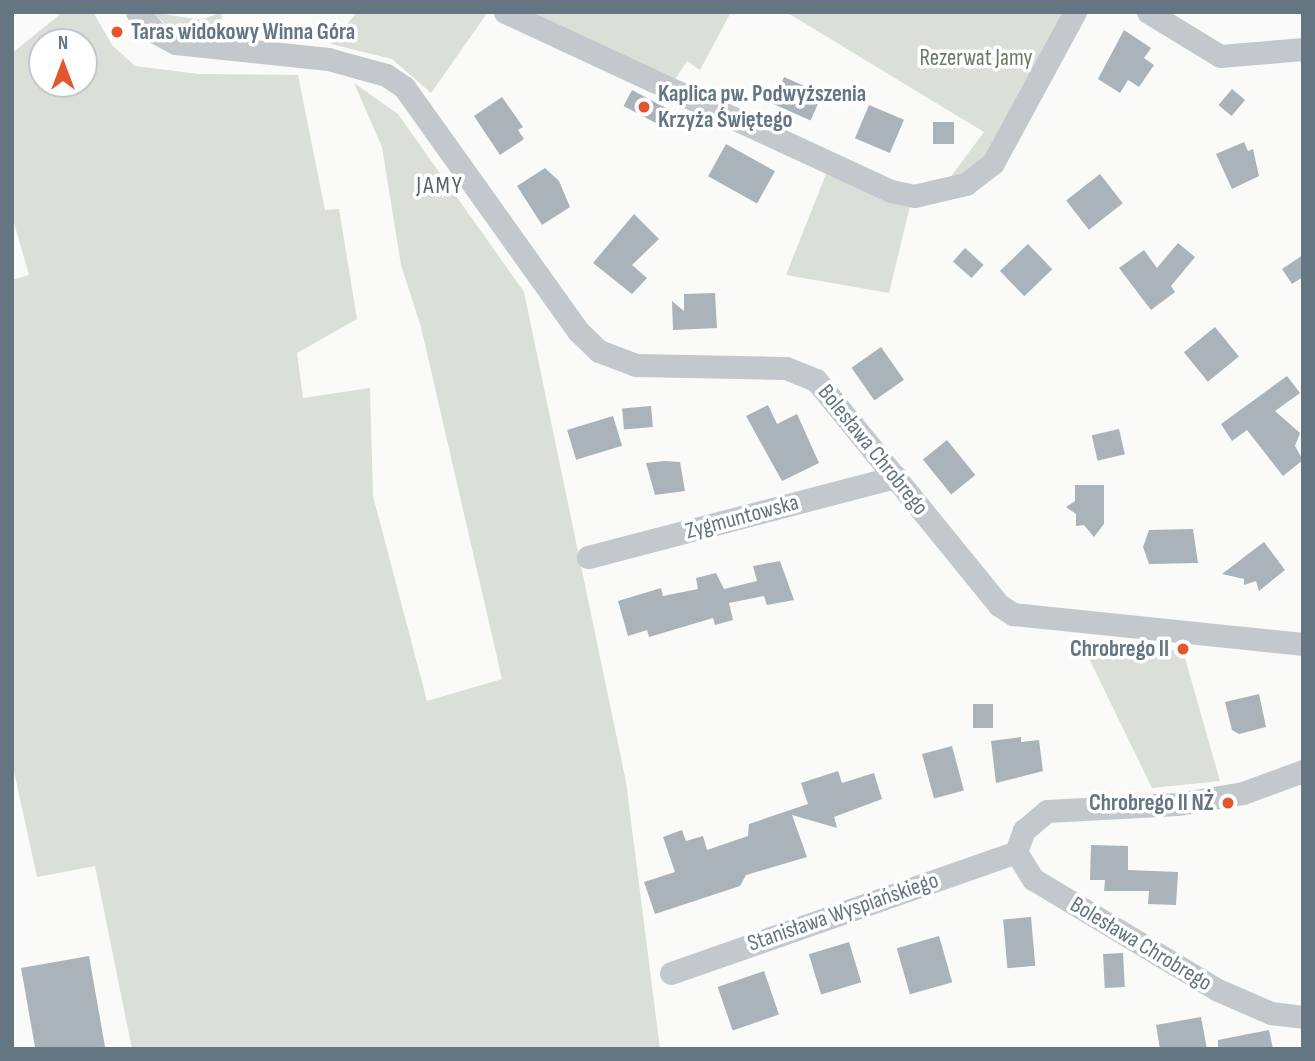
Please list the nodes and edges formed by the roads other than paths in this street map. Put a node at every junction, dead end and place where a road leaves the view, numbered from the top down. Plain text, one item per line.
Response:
1 (137, 12) edge
2 (505, 12) edge
3 (1075, 12) edge
4 (1148, 12) edge
5 (1303, 49) edge
6 (895, 477) junction
7 (588, 557) dead end
8 (1303, 644) edge
9 (1303, 771) edge
10 (1016, 852) junction
11 (671, 973) dead end
12 (1303, 1017) edge

1 - 6 street, Bolesława Chrobrego
2 - 3 street
4 - 5 street
6 - 7 street, Zygmuntowska
6 - 8 street, Bolesława Chrobrego
9 - 10 street
10 - 11 street, Stanisława Wyspiańskiego
10 - 12 street, Bolesława Chrobrego

